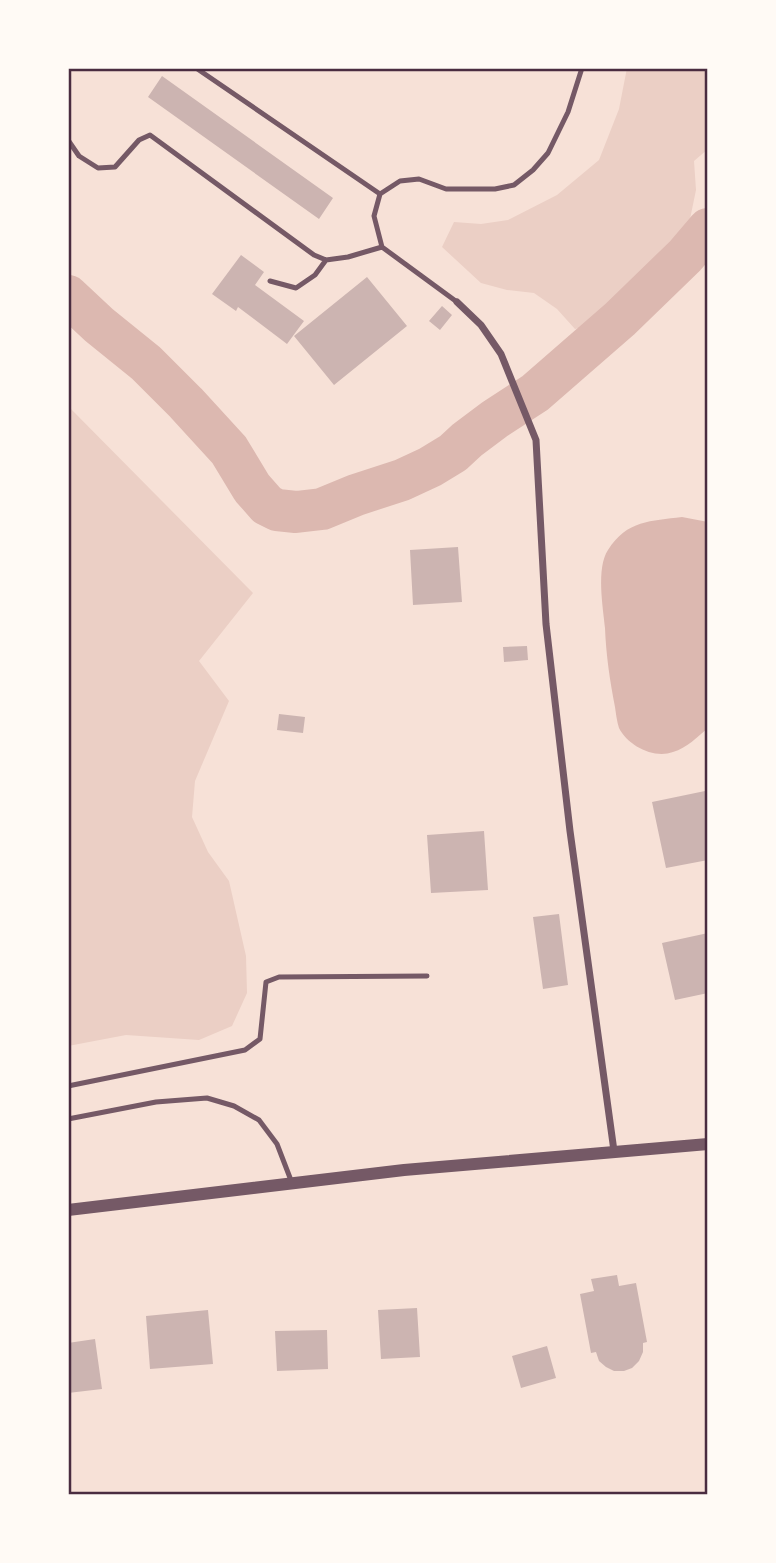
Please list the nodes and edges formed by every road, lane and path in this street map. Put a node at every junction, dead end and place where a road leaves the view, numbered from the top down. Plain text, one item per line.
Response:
1 (196, 68) edge
2 (582, 68) edge
3 (68, 140) edge
4 (380, 194) junction
5 (383, 247) junction
6 (326, 260) junction
7 (270, 281) dead end
8 (457, 302) joint
9 (427, 976) dead end
10 (68, 1086) edge
11 (68, 1119) edge
12 (708, 1144) edge
13 (614, 1151) junction
14 (292, 1183) junction
15 (68, 1210) edge

1 - 4 lane
2 - 4 lane
3 - 6 lane
4 - 5 lane
5 - 6 lane
5 - 8 lane
6 - 7 lane
8 - 13 street
9 - 10 lane
11 - 14 lane
12 - 13 street
13 - 14 street
14 - 15 street

